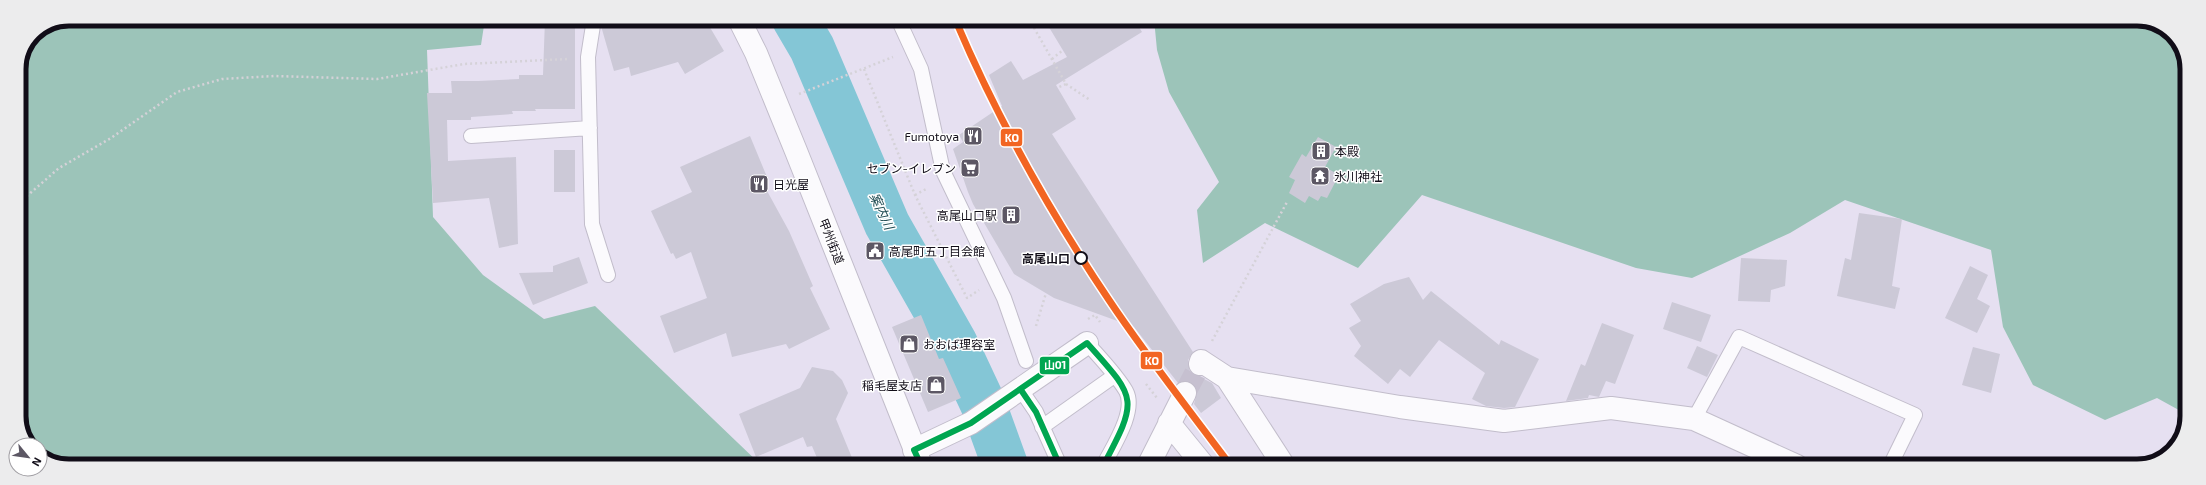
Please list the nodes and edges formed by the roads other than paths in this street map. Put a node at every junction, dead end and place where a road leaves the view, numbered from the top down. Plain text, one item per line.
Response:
1 (593, 26) edge
2 (742, 26) edge
3 (901, 26) edge
4 (590, 128) junction
5 (471, 136) dead end
6 (608, 275) dead end
7 (1087, 343) joint
8 (1026, 361) dead end
9 (1201, 362) road end
10 (1114, 376) junction
11 (1227, 378) junction
12 (1018, 392) junction
13 (1185, 393) tunnel mouth
14 (1694, 419) junction
15 (1170, 423) junction
16 (1042, 427) junction
17 (918, 458) edge
18 (1057, 459) edge
19 (1106, 459) edge
20 (1152, 459) edge
21 (1198, 459) edge
22 (1279, 459) edge
23 (1782, 459) edge
24 (1893, 459) edge

1 - 4 lane
2 - 17 main road, 甲州街道
3 - 8 lane
4 - 5 lane
4 - 6 lane
7 - 10 lane
7 - 12 main road
9 - 11 main road
10 - 16 lane
10 - 19 lane
11 - 14 main road
11 - 22 main road
12 - 16 lane
12 - 17 main road
13 - 15 main road
14 - 23 main road
14 - 24 lane
15 - 20 main road
15 - 21 main road
16 - 18 lane

